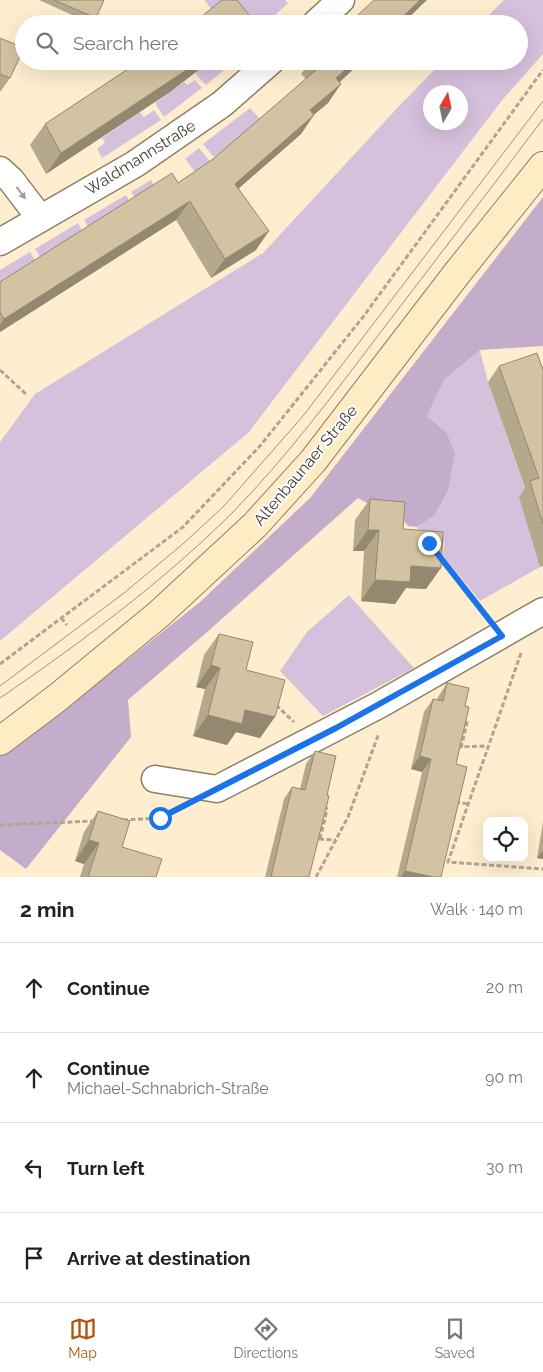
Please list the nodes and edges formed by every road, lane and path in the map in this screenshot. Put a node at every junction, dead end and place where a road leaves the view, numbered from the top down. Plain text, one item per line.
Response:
1 (261, 70) edge
2 (543, 70) edge
3 (543, 166) edge
4 (0, 170) edge
5 (40, 218) junction
6 (0, 242) edge
7 (0, 370) edge
8 (27, 395) dead end
9 (435, 551) edge
10 (543, 611) edge
11 (61, 618) junction
12 (67, 625) dead end
13 (510, 632) junction
14 (0, 664) edge
15 (275, 704) edge
16 (379, 705) junction
17 (464, 719) edge
18 (0, 741) edge
19 (310, 742) junction
20 (454, 746) edge
21 (461, 748) junction
22 (488, 748) junction
23 (155, 779) dead end
24 (217, 789) junction
25 (452, 802) edge
26 (468, 804) junction
27 (326, 807) edge
28 (120, 820) edge
29 (100, 821) edge
30 (0, 825) edge
31 (313, 837) edge
32 (320, 839) junction
33 (336, 840) junction
34 (448, 862) junction
35 (443, 863) edge
36 (543, 868) edge
37 (316, 877) edge

1 - 5 street, Waldmannstraße
2 - 11 path
3 - 18 main road, Altenbaunaer Straße
4 -> 5 street
5 - 6 street, Waldmannstraße
7 - 8 path
9 - 13 path
10 - 13 street
11 - 12 path
11 - 14 path
13 - 16 street
13 - 22 path
15 - 19 path
16 - 19 street
16 - 33 path
17 - 21 path
19 - 24 street
20 - 21 path
21 - 22 path
22 - 26 path
23 - 24 street
24 - 28 path
25 - 26 path
26 - 34 path
27 - 32 path
29 - 30 path
31 - 32 path
32 - 33 path
33 - 37 path
34 - 35 path
34 - 36 path

